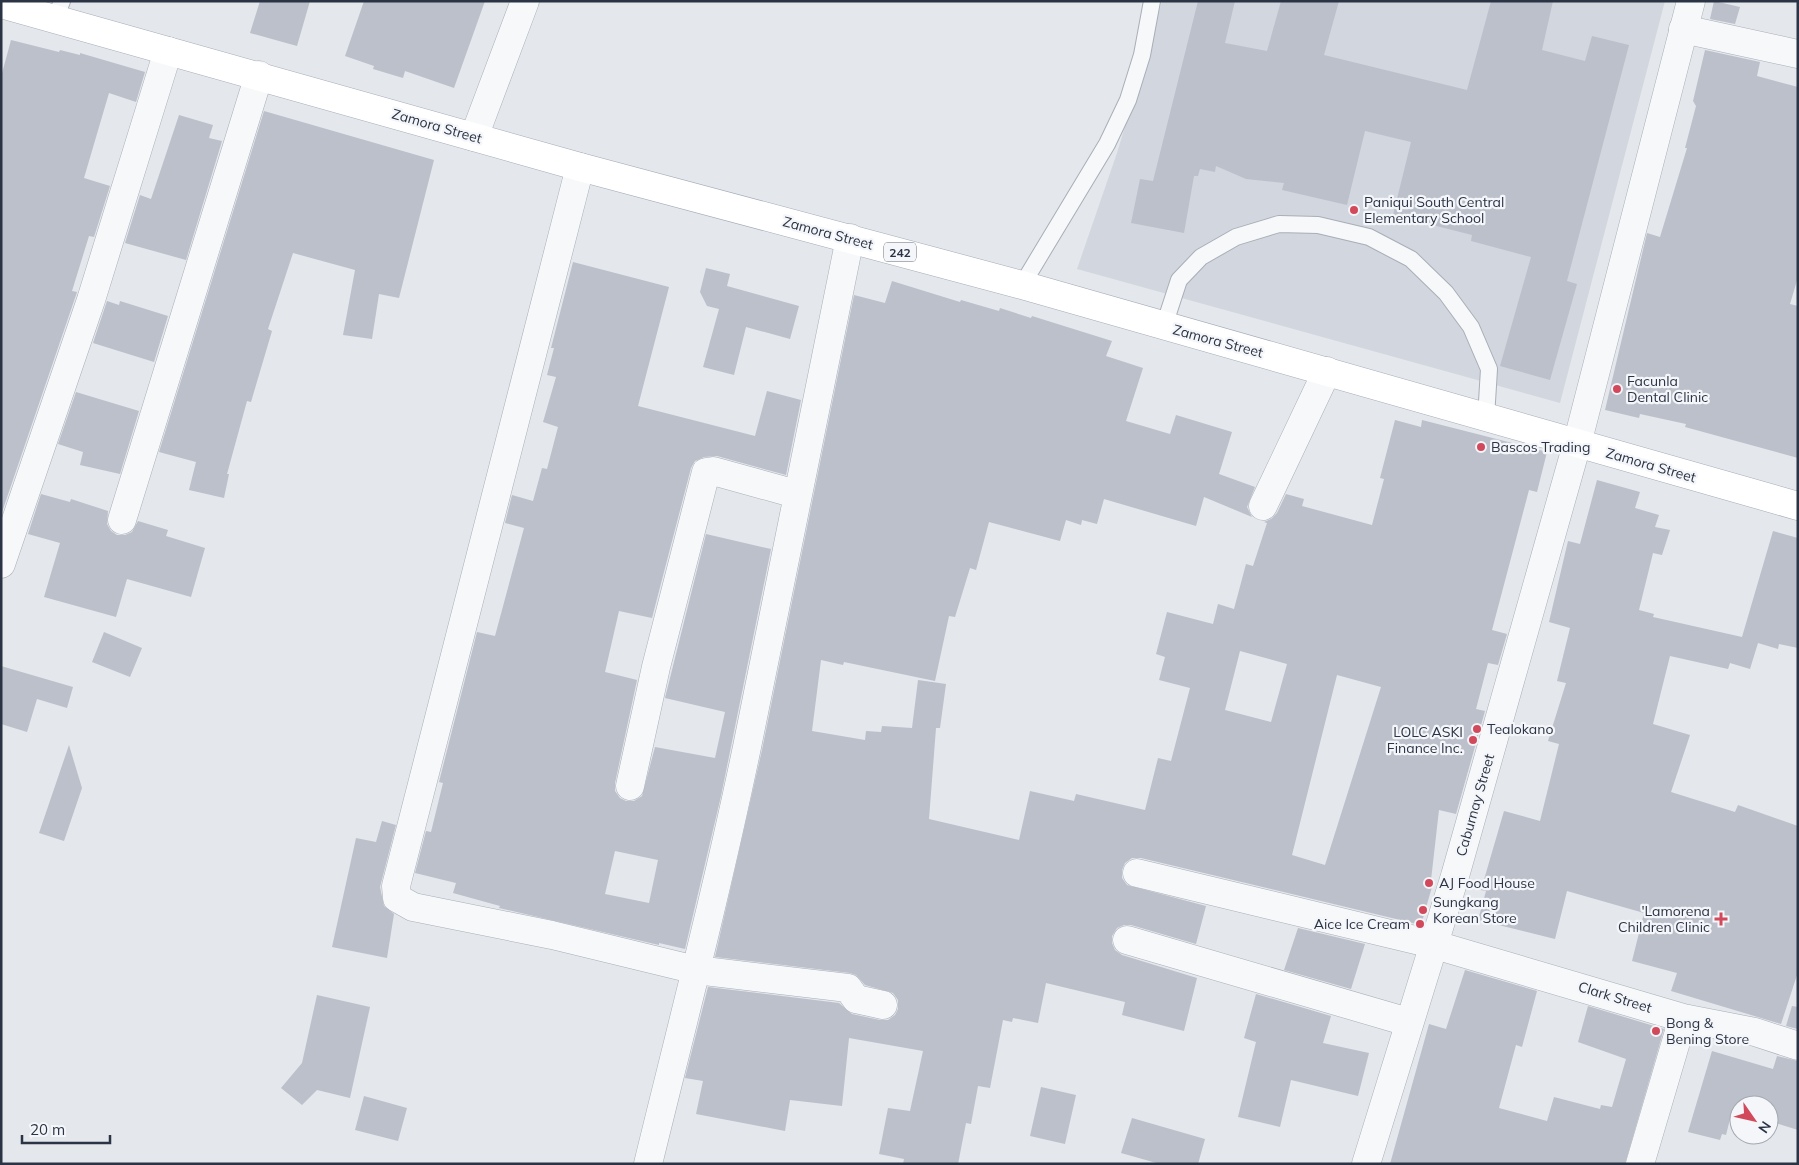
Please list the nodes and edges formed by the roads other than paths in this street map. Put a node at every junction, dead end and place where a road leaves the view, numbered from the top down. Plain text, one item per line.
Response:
1 (525, 1) edge
2 (1152, 1) edge
3 (1691, 1) edge
4 (1, 4) edge
5 (58, 10) edge
6 (1683, 29) junction
7 (168, 51) junction
8 (1798, 54) edge
9 (259, 75) junction
10 (474, 137) junction
11 (580, 167) junction
12 (850, 238) junction
13 (1022, 285) junction
14 (1164, 326) junction
15 (1327, 372) junction
16 (1486, 418) junction
17 (1577, 444) junction
18 (796, 494) junction
19 (1263, 506) dead end
20 (1798, 506) edge
21 (122, 520) dead end
22 (1, 564) edge
23 (630, 786) dead end
24 (1137, 873) dead end
25 (1127, 940) dead end
26 (1432, 944) junction
27 (696, 970) junction
28 (883, 1005) dead end
29 (1683, 1018) junction
30 (1408, 1022) junction
31 (1798, 1046) edge
32 (648, 1164) edge
33 (1366, 1164) edge
34 (1640, 1164) edge

1 - 10 street
2 - 13 lane
3 - 6 street, Caburnay Street
4 - 5 main road, Zamora Street / 242
5 - 7 main road, Zamora Street / 242
6 - 8 street
6 - 17 street, Caburnay Street
7 - 9 main road, Zamora Street / 242
7 - 22 street
9 - 10 main road, Zamora Street / 242
9 - 21 street
10 - 11 main road, Zamora Street / 242
11 - 12 main road, Zamora Street / 242
11 - 27 street
12 - 13 main road, Zamora Street / 242
12 - 18 street
13 - 14 main road, Zamora Street / 242
14 - 15 main road, Zamora Street / 242
14 - 16 lane
15 - 16 main road, Zamora Street / 242
15 - 19 street
16 - 17 main road, Zamora Street / 242
17 - 20 main road, Zamora Street / 242
17 - 26 street, Caburnay Street
18 - 23 street
18 - 27 street
24 - 26 street, Clark Street
25 - 30 street
26 - 29 street, Clark Street
26 - 30 street, Caburnay Street
27 - 28 street
27 - 32 street
29 - 31 street, Clark Street
29 - 34 street
30 - 33 street, Caburnay Street

